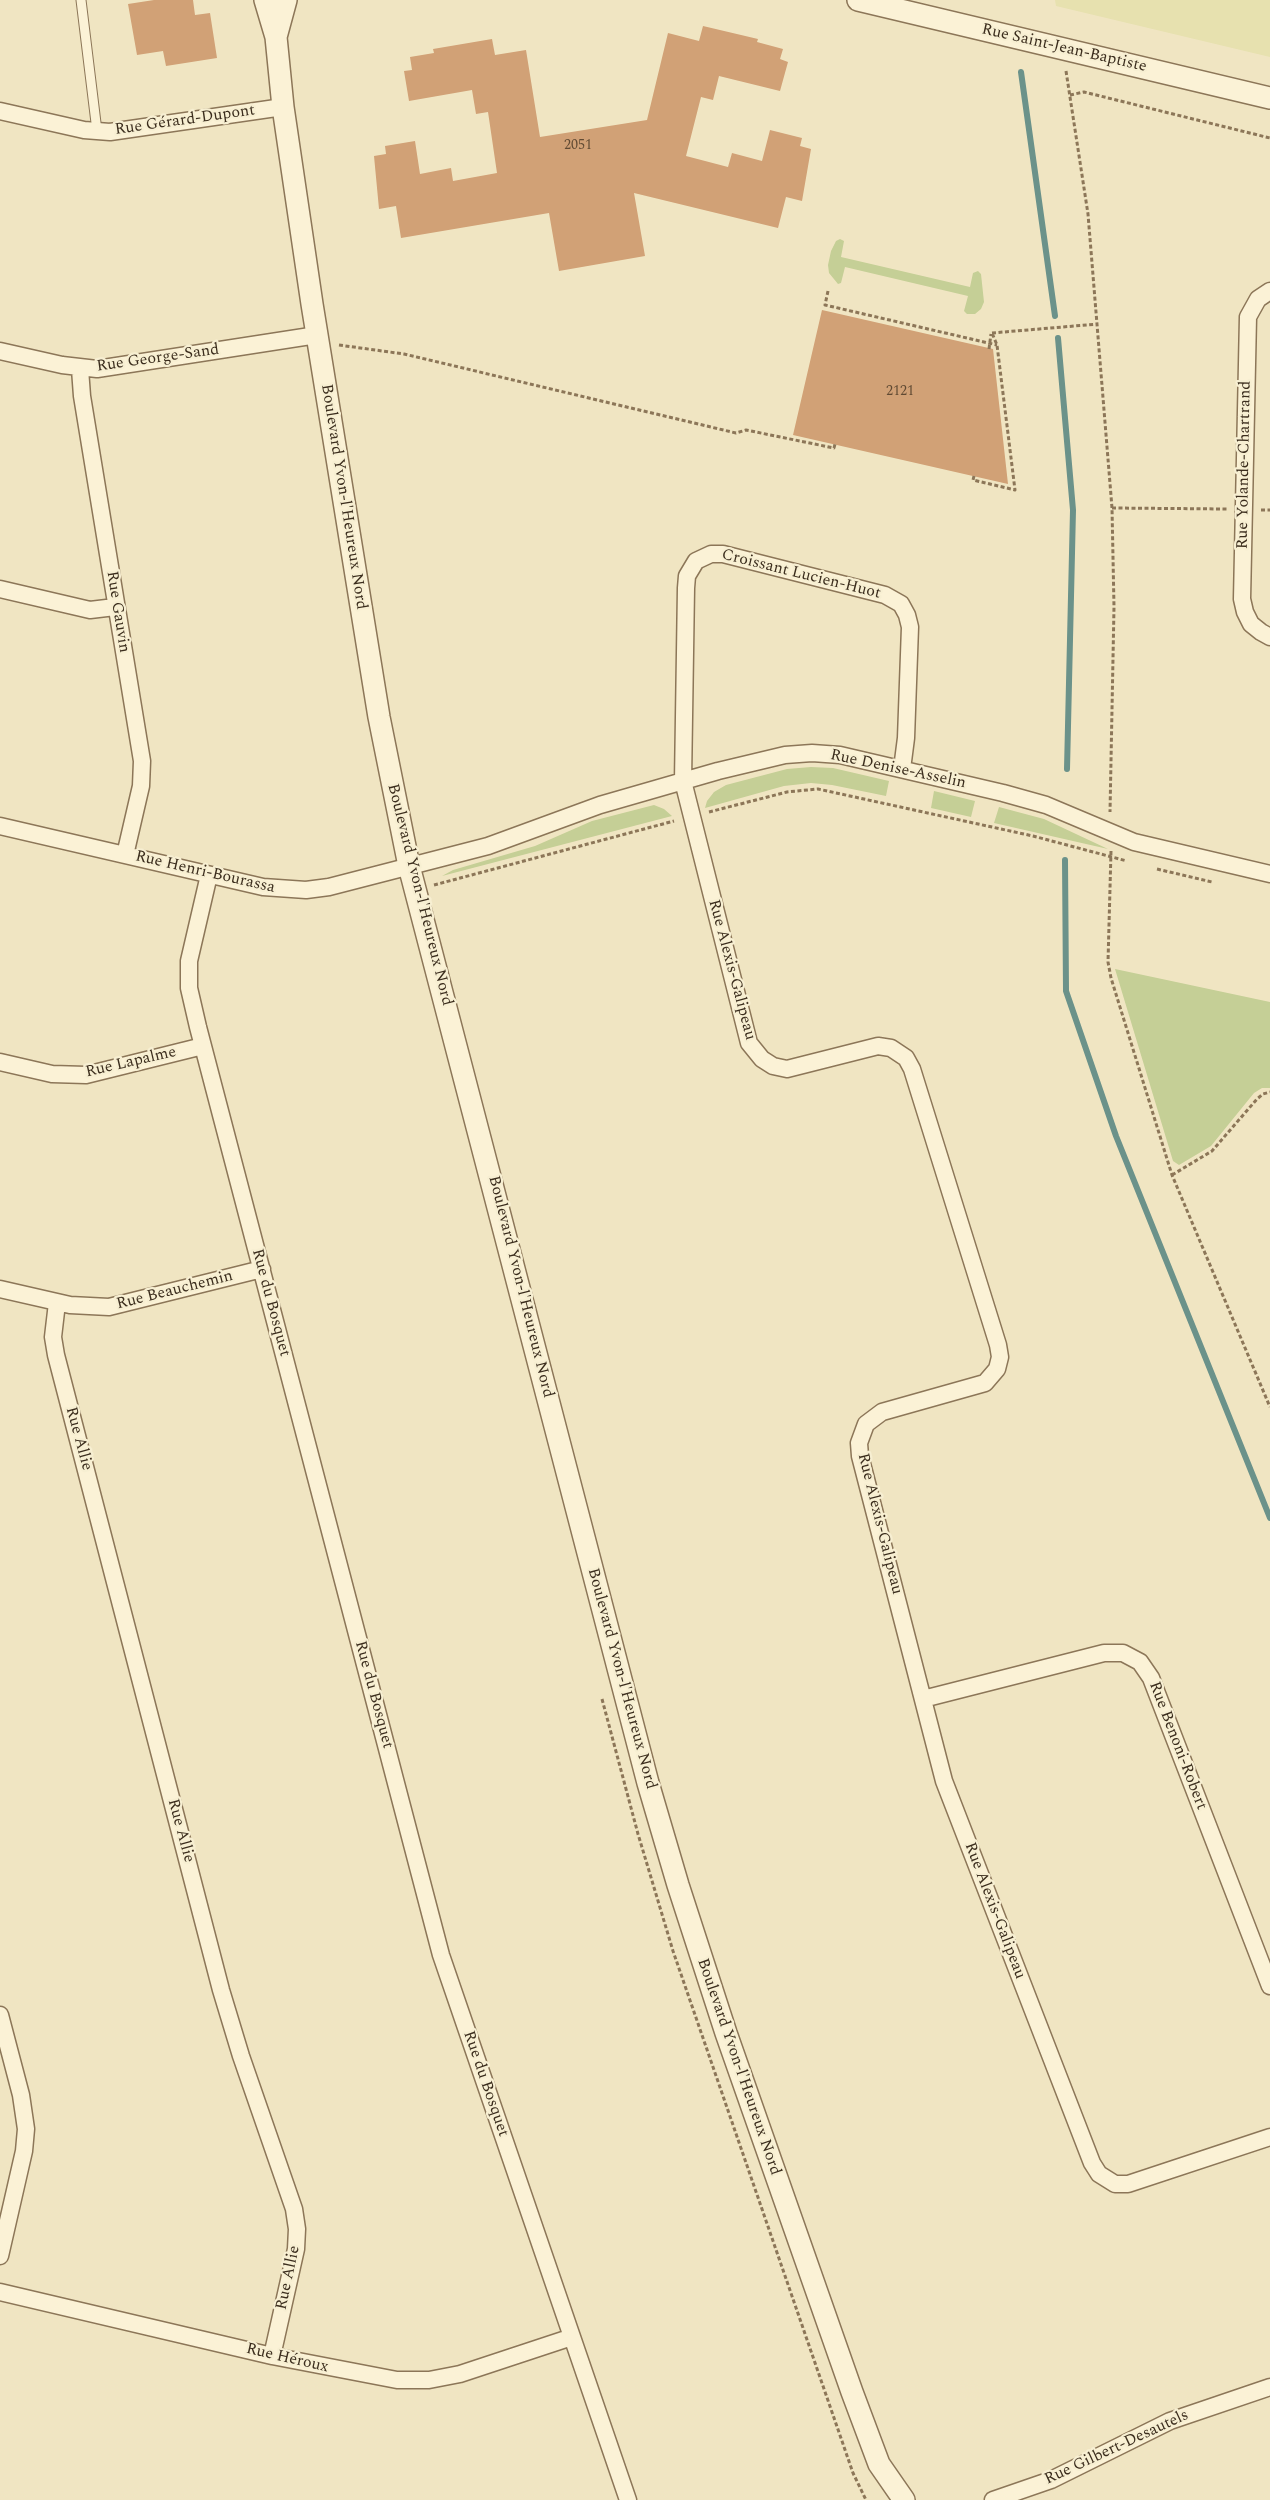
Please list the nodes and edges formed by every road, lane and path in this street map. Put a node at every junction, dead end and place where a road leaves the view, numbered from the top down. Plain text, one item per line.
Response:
1 (81, 0) edge
2 (265, 0) edge
3 (286, 0) edge
4 (858, 0) edge
5 (276, 37) junction
6 (1063, 48) junction
7 (1070, 95) junction
8 (1270, 98) edge
9 (283, 107) junction
10 (0, 110) edge
11 (97, 131) junction
12 (1270, 138) edge
13 (828, 291) dead end
14 (1270, 291) edge
15 (1098, 324) junction
16 (992, 333) junction
17 (318, 341) junction
18 (997, 345) junction
19 (989, 346) junction
20 (0, 351) edge
21 (80, 369) junction
22 (835, 444) dead end
23 (974, 476) dead end
24 (1112, 508) junction
25 (1228, 509) dead end
26 (0, 589) edge
27 (115, 607) junction
28 (1270, 637) edge
29 (902, 769) junction
30 (683, 781) junction
31 (711, 811) dead end
32 (1110, 817) dead end
33 (673, 821) dead end
34 (0, 826) edge
35 (125, 855) junction
36 (1111, 857) junction
37 (1134, 863) dead end
38 (410, 866) junction
39 (1148, 866) dead end
40 (1270, 874) edge
41 (209, 875) junction
42 (442, 882) dead end
43 (1217, 883) dead end
44 (203, 1046) junction
45 (0, 1062) edge
46 (1270, 1092) edge
47 (1172, 1175) junction
48 (262, 1269) junction
49 (0, 1289) edge
50 (57, 1303) junction
51 (1270, 1407) edge
52 (923, 1699) junction
53 (1270, 1986) edge
54 (0, 2015) edge
55 (1270, 2137) edge
56 (0, 2256) edge
57 (0, 2292) edge
58 (572, 2337) junction
59 (272, 2356) junction
60 (1270, 2387) edge
61 (860, 2483) dead end
62 (628, 2500) edge
63 (866, 2500) edge
64 (904, 2500) edge
65 (993, 2500) edge

1 - 11 lane
2 - 5 street, Boulevard Yvon-l'Heureux Nord
3 - 5 street, Boulevard Yvon-l'Heureux Nord
4 - 6 street, Rue Saint-Jean-Baptiste
5 - 9 street, Boulevard Yvon-l'Heureux Nord
6 - 7 path
6 - 8 street, Rue Saint-Jean-Baptiste
7 - 12 path
7 - 15 path
9 - 11 street, Rue Gérard-Dupont
9 - 17 street, Boulevard Yvon-l'Heureux Nord
10 - 11 street, Rue Gérard-Dupont
13 - 19 path
14 - 28 street, Rue Yolande-Chartrand
15 - 16 path
15 - 24 path
16 - 18 path
16 - 19 path
17 - 21 street, Rue George-Sand
17 - 22 path
17 - 38 street, Boulevard Yvon-l'Heureux Nord
18 - 19 path
18 - 23 path
20 - 21 street, Rue George-Sand
21 - 27 street, Rue Gauvin
24 - 25 path
24 - 32 path
26 - 27 street
27 - 35 street, Rue Gauvin
29 - 30 street, Rue Denise-Asselin
29 - 30 street, Croissant Lucien-Huot
29 - 40 street, Rue Denise-Asselin
30 - 38 street, Rue Denise-Asselin
30 - 52 street, Rue Alexis-Galipeau
31 - 36 path
33 - 42 path
34 - 35 street, Rue Henri-Bourassa
35 - 41 street, Rue Henri-Bourassa
36 - 37 path
36 - 47 path
38 - 41 street, Rue Henri-Bourassa
38 - 64 street, Boulevard Yvon-l'Heureux Nord
39 - 43 path
41 - 44 street, Rue du Bosquet
44 - 45 street, Rue Lapalme
44 - 48 street, Rue du Bosquet
46 - 47 path
47 - 51 path
48 - 50 street, Rue Beauchemin
48 - 58 street, Rue du Bosquet
49 - 50 street, Rue Beauchemin
50 - 59 street, Rue Allie
52 - 53 street, Rue Benoni-Robert
52 - 55 street, Rue Alexis-Galipeau
54 - 56 street
57 - 59 street, Rue Héroux
58 - 59 street, Rue Héroux
58 - 62 street, Rue du Bosquet
60 - 65 street, Rue Gilbert-Desautels
61 - 63 path

